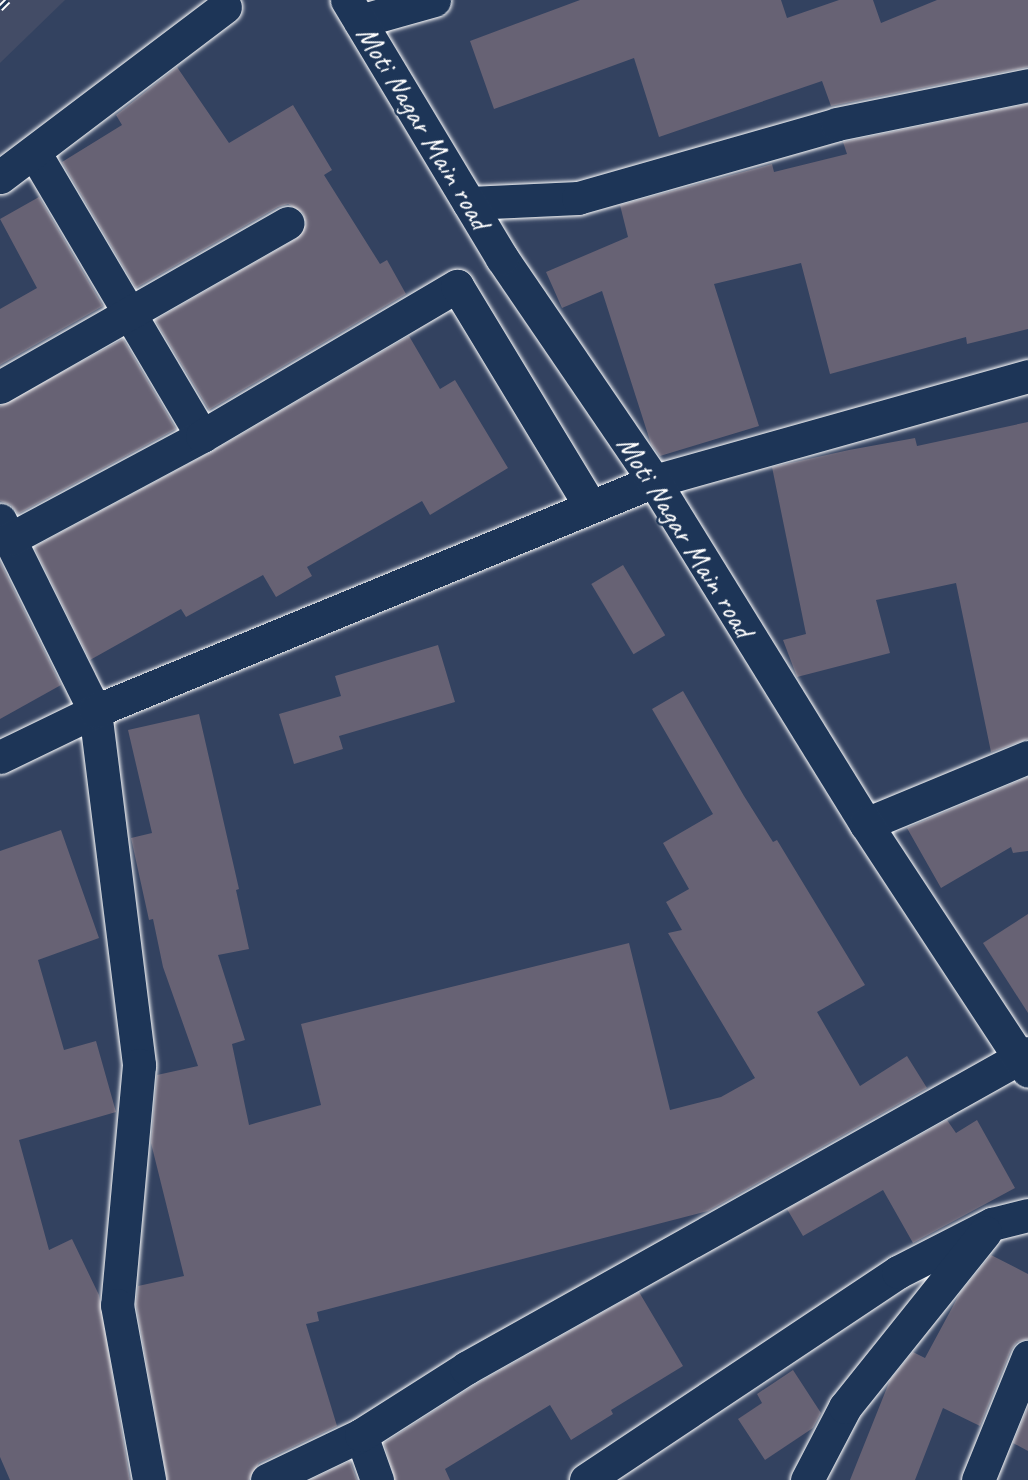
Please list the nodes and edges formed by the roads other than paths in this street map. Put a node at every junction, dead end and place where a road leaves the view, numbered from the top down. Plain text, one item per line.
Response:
1 (434, 0) edge
2 (225, 7) dead end
3 (354, 10) edge
4 (1028, 85) edge
5 (34, 152) junction
6 (0, 177) edge
7 (469, 202) junction
8 (287, 223) dead end
9 (130, 314) junction
10 (1028, 375) edge
11 (0, 387) edge
12 (202, 436) junction
13 (654, 481) junction
14 (591, 507) junction
15 (5, 529) edge
16 (95, 711) junction
17 (0, 757) edge
18 (1028, 757) edge
19 (866, 824) junction
20 (1025, 1060) edge
21 (1028, 1215) edge
22 (992, 1224) junction
23 (1028, 1357) edge
24 (361, 1435) junction
25 (149, 1480) edge
26 (268, 1480) edge
27 (377, 1480) edge
28 (586, 1480) edge
29 (807, 1480) edge
30 (978, 1480) edge

1 - 3 street
2 - 5 street
3 - 7 street, Moti Nagar Main road
4 - 7 street
5 - 6 street
5 - 9 street
7 - 13 street, Moti Nagar Main road
8 - 9 street
9 - 11 street
9 - 12 street
10 - 13 street
12 - 14 street
12 - 15 street
13 - 14 street
13 - 19 street, Moti Nagar Main road
14 - 16 street
15 - 16 street
16 - 17 street
16 - 25 street
18 - 19 street
19 - 20 street, Moti Nagar Main road
20 - 24 street
21 - 22 street
22 - 28 street
22 - 29 street
23 - 30 street
24 - 26 street
24 - 27 street

